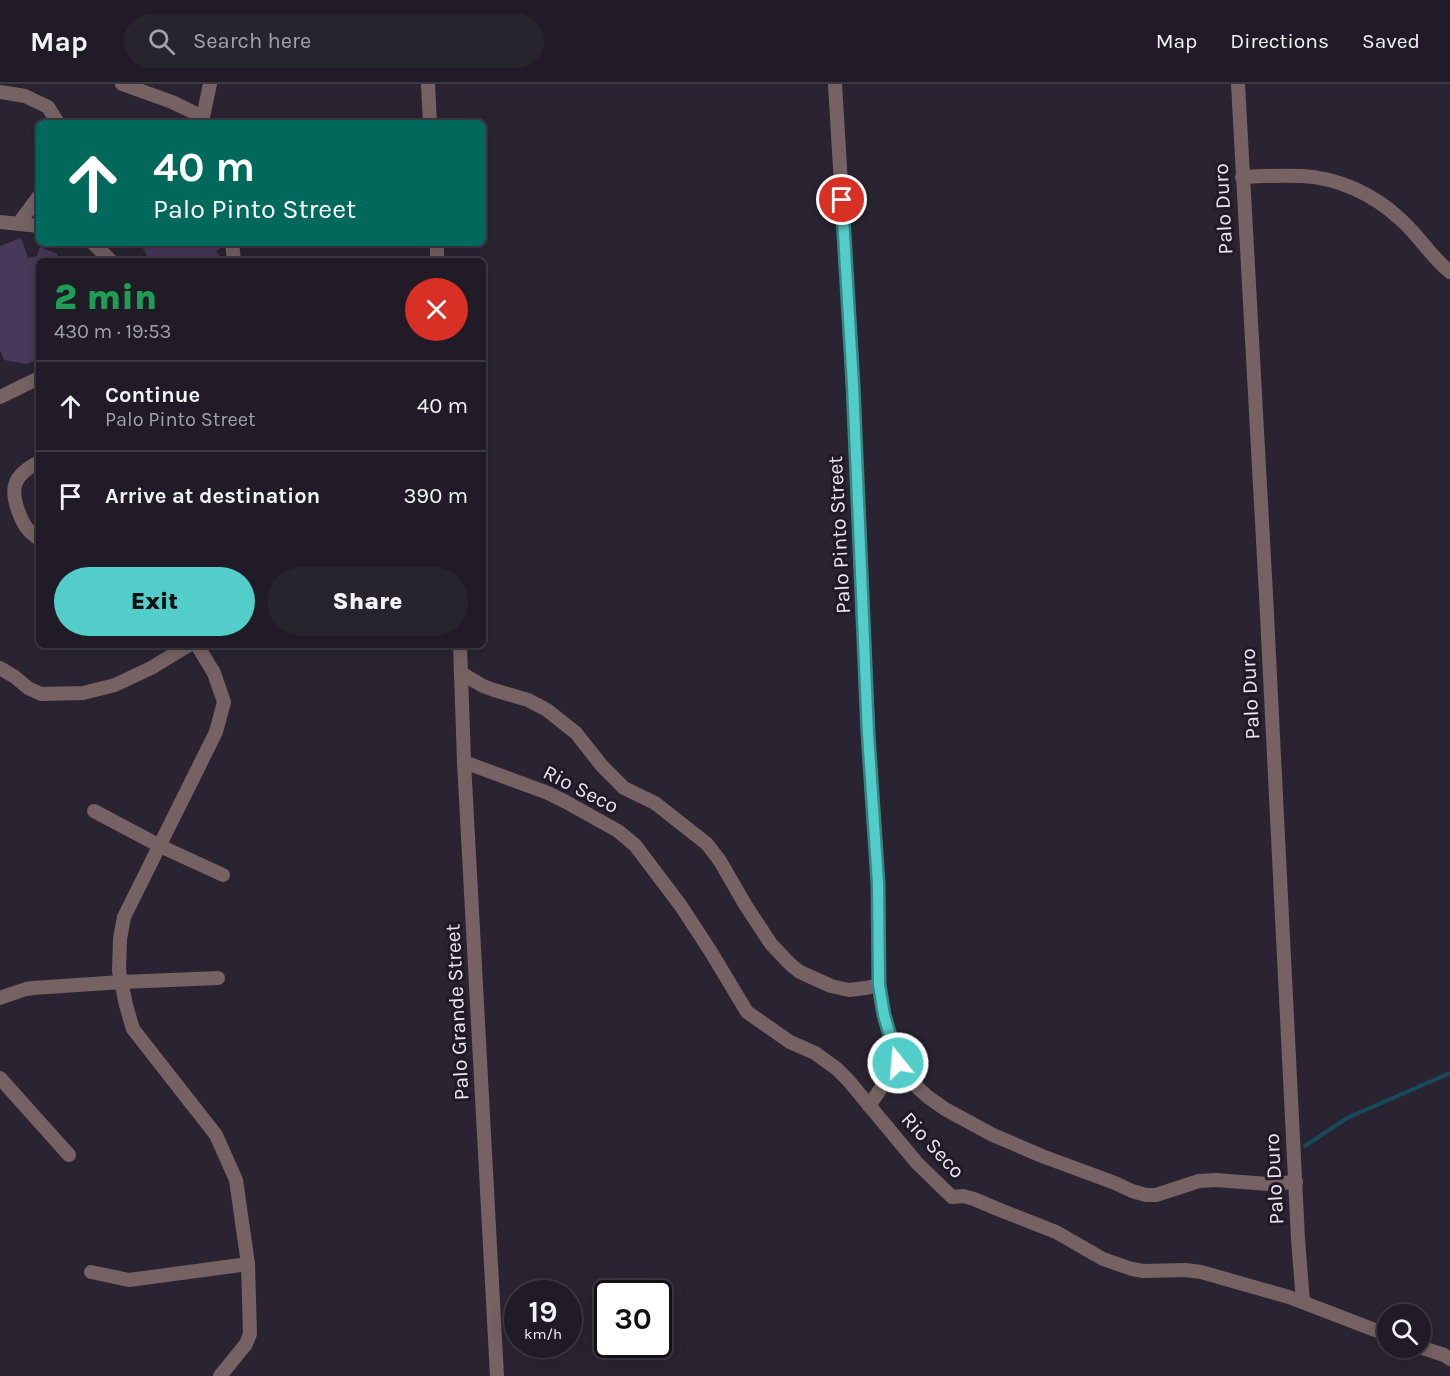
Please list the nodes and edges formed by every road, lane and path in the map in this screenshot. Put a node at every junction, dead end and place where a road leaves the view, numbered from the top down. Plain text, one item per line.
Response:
1 (122, 84) edge
2 (210, 84) edge
3 (428, 84) edge
4 (835, 84) edge
5 (1238, 84) edge
6 (0, 92) edge
7 (56, 120) edge
8 (204, 120) edge
9 (430, 120) edge
10 (1242, 177) junction
11 (36, 200) edge
12 (0, 222) edge
13 (19, 224) junction
14 (36, 226) edge
15 (96, 246) edge
16 (108, 258) edge
17 (1450, 272) edge
18 (36, 379) edge
19 (0, 397) edge
20 (36, 464) edge
21 (36, 538) edge
22 (184, 648) edge
23 (199, 648) edge
24 (460, 648) edge
25 (0, 668) edge
26 (461, 673) junction
27 (464, 762) junction
28 (94, 811) dead end
29 (160, 846) junction
30 (223, 875) dead end
31 (218, 978) dead end
32 (122, 982) junction
33 (879, 985) junction
34 (0, 998) edge
35 (898, 1063) junction
36 (0, 1078) edge
37 (869, 1106) junction
38 (69, 1155) dead end
39 (1296, 1182) junction
40 (248, 1264) junction
41 (91, 1272) dead end
42 (1303, 1302) junction
43 (1377, 1331) edge
44 (1431, 1351) edge
45 (1450, 1359) edge
46 (220, 1376) edge
47 (497, 1376) edge

1 - 8 street
2 - 8 street
3 - 9 street
4 - 33 street, Palo Pinto Street
5 - 10 street, Palo Duro
6 - 7 street
10 - 17 street
10 - 39 street, Palo Duro
11 - 13 street
12 - 13 street
13 - 14 street
15 - 16 street
18 - 19 street
20 - 21 street
22 - 25 street
23 - 29 street
24 - 26 street, Palo Grande Street
26 - 27 street, Palo Grande Street
26 - 33 street, Rio Seco
27 - 37 street, Rio Seco
27 - 47 street, Palo Grande Street
28 - 29 street
29 - 30 street
29 - 32 street
31 - 32 street
32 - 34 street
32 - 40 street
33 - 35 street, Rio Seco
35 - 37 street
35 - 39 street, Rio Seco
36 - 38 street
37 - 42 street, Rio Seco
39 - 42 street, Palo Duro
40 - 41 street
40 - 46 street
42 - 43 street, Rio Seco
44 - 45 street

